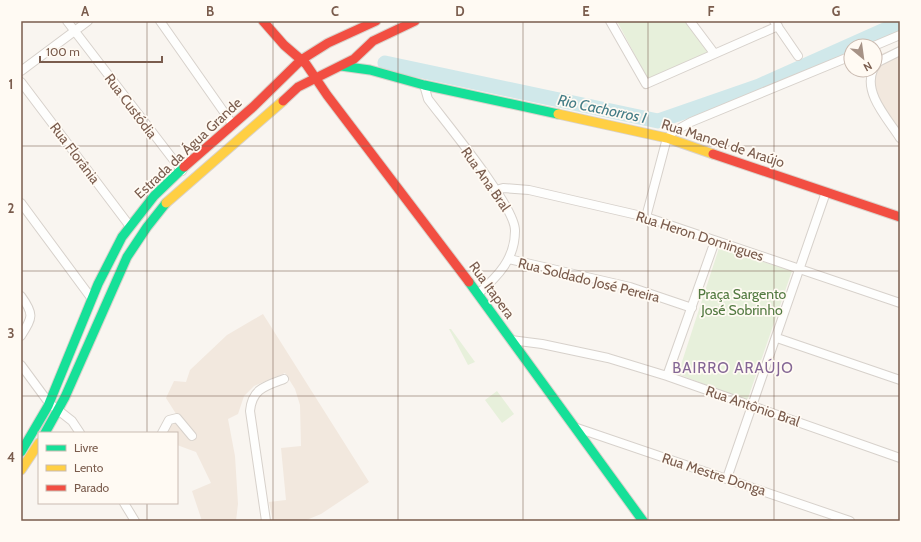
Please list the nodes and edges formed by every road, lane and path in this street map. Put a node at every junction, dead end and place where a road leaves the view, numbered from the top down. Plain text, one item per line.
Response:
1 (67, 21) edge
2 (88, 21) edge
3 (160, 21) edge
4 (264, 21) edge
5 (376, 21) edge
6 (414, 21) edge
7 (610, 21) edge
8 (690, 21) edge
9 (776, 24) edge
10 (74, 31) junction
11 (900, 35) edge
12 (343, 36) junction
13 (883, 42) edge
14 (284, 45) junction
15 (900, 50) edge
16 (361, 53) junction
17 (714, 53) junction
18 (798, 56) dead end
19 (302, 59) junction
20 (843, 59) edge
21 (883, 59) edge
22 (341, 66) junction
23 (291, 68) junction
24 (21, 70) edge
25 (370, 70) junction
26 (327, 72) junction
27 (316, 77) junction
28 (871, 78) edge
29 (21, 82) edge
30 (424, 85) junction
31 (324, 90) junction
32 (233, 125) junction
33 (667, 138) junction
34 (900, 138) edge
35 (182, 171) junction
36 (496, 190) junction
37 (826, 192) junction
38 (21, 204) edge
39 (646, 217) junction
40 (900, 217) edge
41 (129, 225) junction
42 (715, 241) junction
43 (509, 259) junction
44 (799, 269) junction
45 (478, 294) junction
46 (22, 298) edge
47 (92, 299) junction
48 (900, 304) edge
49 (692, 308) junction
50 (21, 336) edge
51 (777, 338) junction
52 (510, 340) junction
53 (21, 365) edge
54 (667, 376) junction
55 (284, 379) dead end
56 (900, 380) edge
57 (49, 403) junction
58 (752, 406) junction
59 (58, 410) junction
60 (577, 428) junction
61 (46, 432) edge
62 (79, 432) edge
63 (163, 432) edge
64 (192, 436) dead end
65 (38, 444) edge
66 (21, 452) edge
67 (900, 458) edge
68 (21, 470) edge
69 (727, 478) junction
70 (125, 504) edge
71 (135, 521) edge
72 (266, 521) edge
73 (643, 521) edge
74 (850, 521) edge

1 - 10 street, Rua Custódia
2 - 10 street
3 - 32 street
4 - 14 street
5 - 12 street, Estrada da Água Grande
6 - 16 street, Estrada da Água Grande
7 - 17 street
8 - 17 street
9 - 17 street
9 - 18 street
10 - 24 street
10 - 35 street, Rua Custódia
11 - 13 street
12 - 16 street
12 - 19 street, Estrada da Água Grande
14 - 19 street, Rua Itapera
14 - 23 street
15 - 21 street
16 - 22 street, Estrada da Água Grande
16 - 25 street
19 - 23 street, Estrada da Água Grande
19 - 27 street, Rua Itapera
20 - 33 street
22 - 25 street, Rua Manoel de Araújo
22 - 26 street, Estrada da Água Grande
23 - 27 street
23 - 32 street, Estrada da Água Grande
25 - 30 street, Rua Manoel de Araújo
26 - 27 street, Estrada da Água Grande
26 - 31 street
27 - 31 street, Rua Itapera
27 - 59 street, Estrada da Água Grande
28 - 34 street
29 - 41 street, Rua Florânia
30 - 33 street, Rua Manoel de Araújo
30 - 36 street, Rua Ana Bral
31 - 45 street, Rua Itapera
32 - 35 street, Estrada da Água Grande
33 - 37 street, Rua Manoel de Araújo
33 - 39 street
35 - 41 street, Estrada da Água Grande
36 - 39 street, Rua Heron Domingues
36 - 43 street, Rua Ana Bral
37 - 40 street, Rua Manoel de Araújo
37 - 44 street
38 - 47 street
39 - 42 street, Rua Heron Domingues
41 - 47 street, Estrada da Água Grande
42 - 44 street, Rua Heron Domingues
42 - 49 street
43 - 45 street, Rua Ana Bral
43 - 49 street, Rua Soldado José Pereira
44 - 48 street, Rua Heron Domingues
44 - 51 street
45 - 52 street, Rua Itapera
46 - 50 street
47 - 57 street, Estrada da Água Grande
49 - 54 street
51 - 56 street
51 - 58 street
52 - 54 street, Rua Antônio Bral
52 - 60 street, Rua Itapera
53 - 57 street
54 - 58 street, Rua Antônio Bral
55 - 72 street
57 - 59 street
57 - 66 street, Estrada da Água Grande
58 - 67 street, Rua Antônio Bral
58 - 69 street
59 - 61 street, Estrada da Água Grande
59 - 62 street
60 - 69 street, Rua Mestre Donga
60 - 73 street, Rua Itapera
63 - 64 street
65 - 68 street
69 - 74 street, Rua Mestre Donga
70 - 71 street

